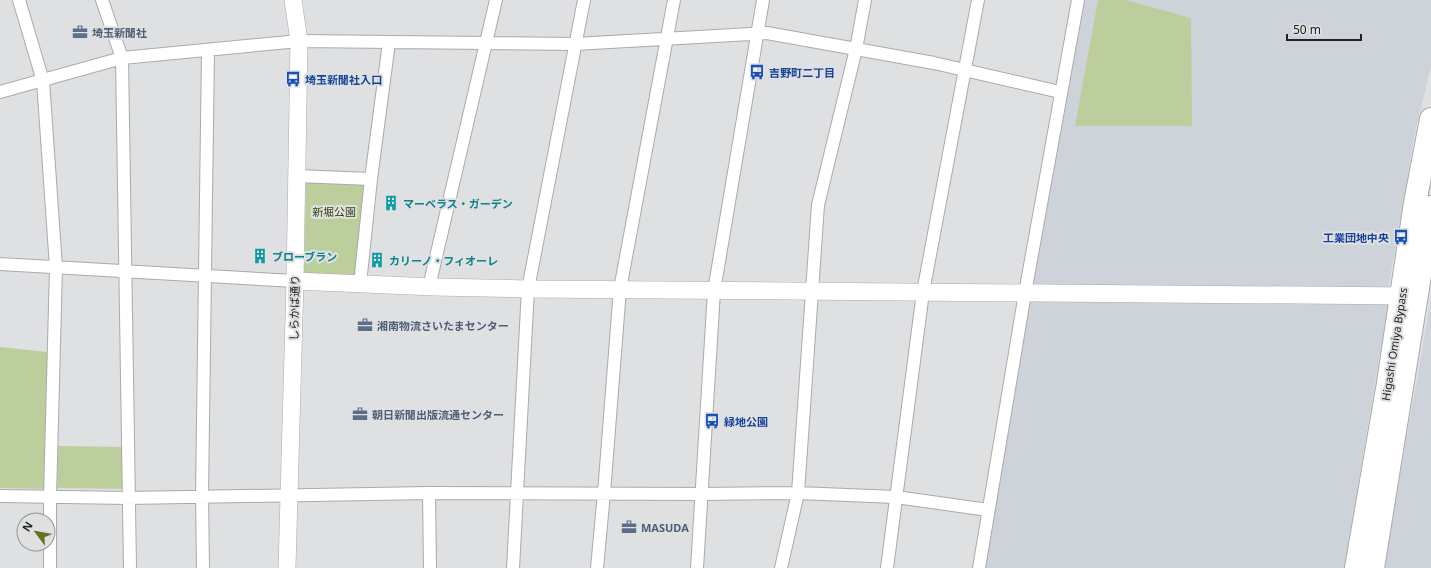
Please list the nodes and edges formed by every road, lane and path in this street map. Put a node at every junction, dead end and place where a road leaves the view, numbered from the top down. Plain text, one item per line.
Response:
1 (19, 0) edge
2 (102, 0) edge
3 (294, 0) edge
4 (496, 0) edge
5 (584, 0) edge
6 (674, 0) edge
7 (763, 0) edge
8 (865, 0) edge
9 (978, 0) edge
10 (1078, 0) edge
11 (758, 33) junction
12 (666, 40) junction
13 (299, 41) junction
14 (388, 42) junction
15 (486, 44) junction
16 (575, 44) junction
17 (856, 49) junction
18 (208, 50) junction
19 (122, 58) junction
20 (964, 70) junction
21 (43, 81) junction
22 (0, 92) edge
23 (1060, 92) junction
24 (1431, 119) edge
25 (297, 176) junction
26 (371, 179) junction
27 (1431, 207) edge
28 (0, 264) edge
29 (56, 267) junction
30 (125, 271) junction
31 (205, 275) junction
32 (295, 281) junction
33 (360, 284) junction
34 (429, 287) junction
35 (528, 289) junction
36 (620, 289) junction
37 (714, 291) junction
38 (813, 292) junction
39 (923, 292) junction
40 (1025, 293) junction
41 (1409, 296) junction
42 (429, 493) junction
43 (516, 493) junction
44 (604, 493) junction
45 (798, 493) junction
46 (701, 494) junction
47 (0, 496) edge
48 (202, 496) junction
49 (289, 496) junction
50 (50, 497) junction
51 (896, 497) junction
52 (128, 498) junction
53 (988, 510) junction
54 (50, 568) edge
55 (130, 568) edge
56 (203, 568) edge
57 (287, 568) edge
58 (430, 568) edge
59 (513, 568) edge
60 (597, 568) edge
61 (697, 568) edge
62 (781, 568) edge
63 (887, 568) edge
64 (979, 568) edge
65 (1356, 568) edge
66 (1374, 568) edge

1 - 21 street
2 - 19 street
3 - 13 street, しらかば通り
4 - 15 street
5 - 16 street
6 - 12 street
7 - 11 street
8 - 17 street
9 - 20 street
10 - 23 street
11 - 12 street
11 - 17 street
11 - 37 street
12 - 16 street
12 - 36 street
13 - 14 street
13 - 18 street
13 - 25 street, しらかば通り
14 - 15 street
14 - 26 street
15 - 16 street
15 - 34 street
16 - 35 street
17 - 20 street
17 - 38 street
18 - 19 street
18 - 31 street
19 - 21 street
19 - 30 street
20 - 23 street
20 - 39 street
21 - 22 street
21 - 29 street
23 - 40 street
24 - 41 highway, Higashi Omiya Bypass
25 - 26 street
25 - 32 street, しらかば通り
26 - 33 street
27 - 41 highway, Higashi Omiya Bypass
28 - 29 street
29 - 30 street
29 - 50 street
30 - 31 street
30 - 52 street
31 - 32 street
31 - 48 street
32 - 33 street
32 - 49 street, しらかば通り
33 - 34 street
34 - 35 street
35 - 36 street
35 - 43 street
36 - 37 street
36 - 44 street
37 - 38 street
37 - 46 street
38 - 39 street
38 - 45 street
39 - 40 street
39 - 51 street
40 - 41 street
40 - 53 street
41 - 65 highway, Higashi Omiya Bypass
41 - 66 highway, Higashi Omiya Bypass
42 - 43 street
42 - 49 street
42 - 58 street
43 - 44 street
43 - 59 street
44 - 46 street
44 - 60 street
45 - 46 street
45 - 51 street
45 - 62 street
46 - 61 street
47 - 50 street
48 - 49 street
48 - 52 street
48 - 56 street
49 - 57 street, しらかば通り
50 - 52 street
50 - 54 street
51 - 53 street
51 - 63 street
52 - 55 street
53 - 64 street

